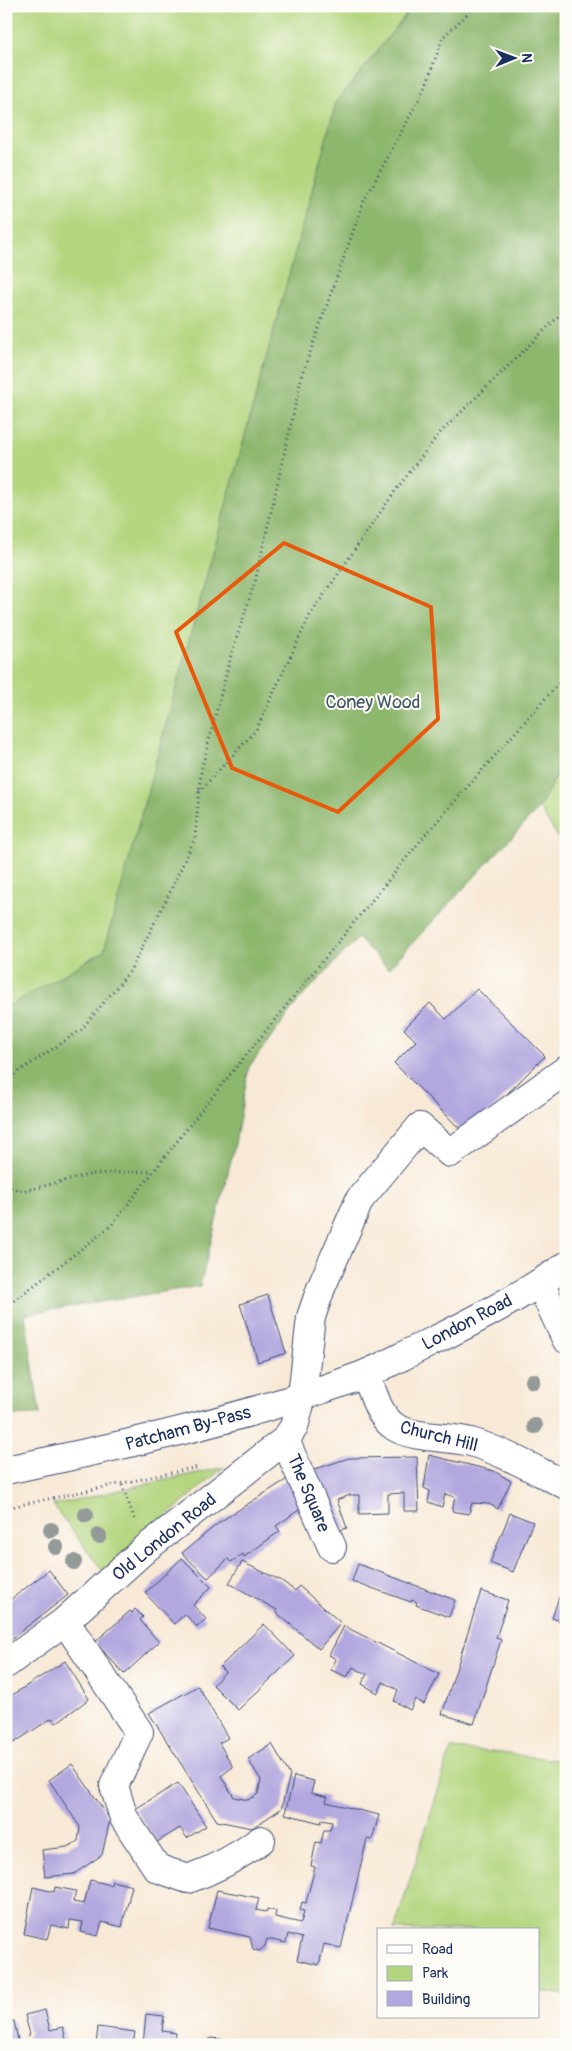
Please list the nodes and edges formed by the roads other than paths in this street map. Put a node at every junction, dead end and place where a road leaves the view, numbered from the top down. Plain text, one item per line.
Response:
1 (566, 1070) edge
2 (566, 1266) edge
3 (540, 1282) junction
4 (566, 1339) edge
5 (366, 1374) junction
6 (302, 1396) junction
7 (286, 1440) junction
8 (6, 1470) edge
9 (566, 1485) edge
10 (332, 1547) dead end
11 (65, 1621) junction
12 (6, 1664) edge
13 (261, 1840) dead end

1 - 6 main road, Old London Road
2 - 3 main road, London Road
3 - 4 main road
3 - 5 main road, London Road
5 - 6 main road, Patcham By-Pass
5 - 9 main road, Church Hill
6 - 7 main road, Old London Road
6 - 8 main road, Patcham By-Pass
7 - 10 main road, The Square
7 - 11 main road, Old London Road
11 - 12 main road, Old London Road
11 - 13 main road

